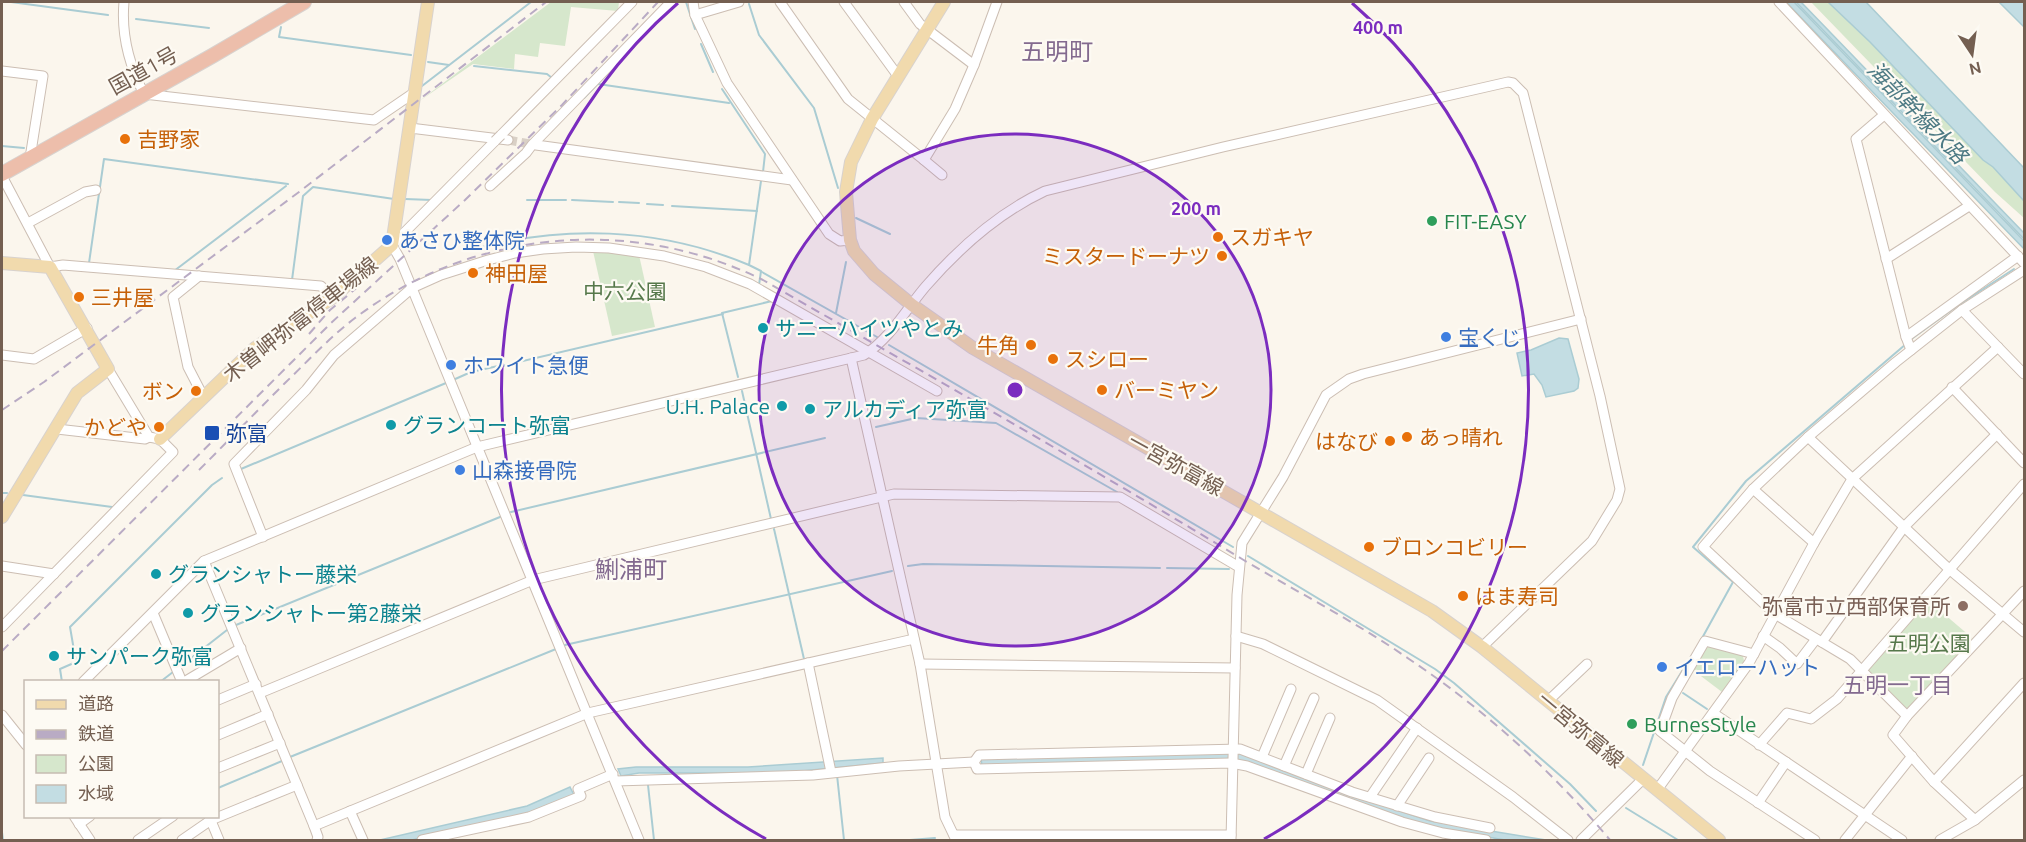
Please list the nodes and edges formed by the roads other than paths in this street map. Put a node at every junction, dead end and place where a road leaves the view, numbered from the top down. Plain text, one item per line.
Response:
1 (124, 2) edge
2 (304, 2) edge
3 (428, 2) edge
4 (632, 2) edge
5 (671, 2) edge
6 (693, 2) edge
7 (738, 2) edge
8 (780, 2) edge
9 (844, 2) edge
10 (904, 2) edge
11 (944, 2) edge
12 (998, 2) edge
13 (1779, 2) edge
14 (695, 15) junction
15 (928, 29) junction
16 (974, 65) junction
17 (2, 71) edge
18 (898, 76) junction
19 (415, 92) junction
20 (144, 94) junction
21 (1884, 115) junction
22 (872, 119) junction
23 (410, 128) junction
24 (502, 138) junction
25 (536, 145) tunnel mouth
26 (30, 158) junction
27 (924, 160) junction
28 (2, 175) edge
29 (942, 175) dead end
30 (792, 180) junction
31 (490, 186) dead end
32 (96, 190) dead end
33 (1969, 206) junction
34 (28, 223) junction
35 (849, 240) junction
36 (392, 245) junction
37 (1886, 259) junction
38 (2021, 259) edge
39 (2, 263) edge
40 (51, 267) junction
41 (2025, 270) edge
42 (200, 276) junction
43 (412, 288) junction
44 (332, 298) junction
45 (912, 305) junction
46 (1962, 310) junction
47 (1581, 319) junction
48 (87, 328) junction
49 (1909, 343) junction
50 (1998, 347) junction
51 (869, 352) junction
52 (2, 355) edge
53 (851, 358) junction
54 (108, 369) junction
55 (2025, 374) edge
56 (1952, 387) junction
57 (937, 391) dead end
58 (203, 396) junction
59 (57, 429) junction
60 (1996, 434) junction
61 (1808, 437) junction
62 (154, 438) junction
63 (477, 447) junction
64 (2025, 463) edge
65 (1852, 479) junction
66 (2025, 484) edge
67 (1753, 489) junction
68 (882, 498) junction
69 (1260, 512) junction
70 (2, 517) edge
71 (1904, 527) junction
72 (263, 537) junction
73 (1814, 543) junction
74 (204, 561) junction
75 (2, 566) edge
76 (1239, 567) junction
77 (1949, 569) junction
78 (54, 574) junction
79 (533, 580) junction
80 (2025, 591) edge
81 (153, 613) junction
82 (1775, 614) junction
83 (2003, 614) junction
84 (2, 627) edge
85 (2025, 632) edge
86 (1236, 636) junction
87 (1763, 636) junction
88 (914, 639) junction
89 (1819, 640) junction
90 (1482, 647) junction
91 (241, 648) junction
92 (1754, 654) junction
93 (808, 663) junction
94 (920, 664) junction
95 (1587, 664) dead end
96 (1235, 668) junction
97 (1861, 670) junction
98 (84, 680) edge
99 (183, 680) edge
100 (185, 680) edge
101 (2025, 683) edge
102 (258, 688) junction
103 (1291, 688) dead end
104 (1314, 698) dead end
105 (219, 700) edge
106 (1548, 701) junction
107 (588, 713) junction
108 (1713, 713) junction
109 (268, 714) junction
110 (2, 715) edge
111 (1907, 716) junction
112 (1330, 717) dead end
113 (1417, 728) junction
114 (219, 735) edge
115 (24, 740) edge
116 (280, 743) junction
117 (1759, 745) junction
118 (1684, 751) junction
119 (1231, 756) junction
120 (1912, 756) junction
121 (1262, 757) junction
122 (1429, 758) dead end
123 (974, 762) junction
124 (1786, 762) junction
125 (938, 764) junction
126 (1284, 766) junction
127 (830, 767) junction
128 (219, 768) edge
129 (1306, 774) junction
130 (614, 778) junction
131 (1643, 779) junction
132 (2025, 780) edge
133 (1934, 782) junction
134 (297, 785) junction
135 (2016, 789) junction
136 (1657, 790) junction
137 (2025, 796) edge
138 (1370, 798) junction
139 (1758, 803) junction
140 (1397, 806) junction
141 (350, 811) junction
142 (219, 815) edge
143 (1865, 816) junction
144 (170, 818) edge
145 (210, 818) edge
146 (76, 820) edge
147 (1975, 820) junction
148 (314, 825) junction
149 (1484, 833) edge
150 (1592, 837) edge
151 (955, 838) edge
152 (1231, 838) edge
153 (90, 840) edge
154 (138, 840) edge
155 (182, 840) edge
156 (219, 840) edge
157 (317, 840) edge
158 (363, 840) edge
159 (422, 840) edge
160 (639, 840) edge
161 (1568, 840) edge
162 (1581, 840) edge
163 (1719, 840) edge
164 (1815, 840) edge
165 (1845, 840) edge
166 (1902, 840) edge
167 (1940, 840) edge

1 - 20 street
2 - 20 highway, 国道1号
3 - 19 main road, 木曽岬弥富停車場線
4 - 24 street
5 - 31 street
6 - 14 street
7 - 14 street
8 - 22 street
9 - 18 street
10 - 15 street
11 - 15 main road
12 - 16 street
13 - 21 street
14 - 30 street
15 - 16 street
15 - 18 main road
16 - 27 street
17 - 26 street
18 - 22 main road
19 - 20 street
19 - 23 main road, 木曽岬弥富停車場線
20 - 26 highway, 国道1号
21 - 33 street
21 - 37 street
22 - 27 street
22 - 35 main road
23 - 24 street
23 - 36 main road, 木曽岬弥富停車場線
24 - 36 street
25 - 30 street
26 - 28 highway, 国道1号
27 - 29 street
28 - 34 street
30 - 35 street
32 - 34 street
33 - 37 street
33 - 38 street
34 - 40 street
35 - 45 main road, 一宮弥富線
36 - 43 street
36 - 44 main road, 木曽岬弥富停車場線
37 - 49 street
38 - 49 street
39 - 40 main road
40 - 42 street
40 - 48 main road
41 - 46 street
42 - 44 street
42 - 58 street
43 - 51 street
43 - 63 street
43 - 72 street
44 - 58 main road, 木曽岬弥富停車場線
45 - 47 street
45 - 51 street
45 - 69 main road, 一宮弥富線
46 - 49 street
46 - 50 street
47 - 69 street
47 - 90 street
48 - 52 street
48 - 54 main road
49 - 61 street
50 - 55 street
50 - 56 street
51 - 53 street
51 - 57 street
53 - 63 street
53 - 68 street
54 - 59 main road
54 - 62 street
56 - 60 street
56 - 65 street
58 - 62 main road, 木曽岬弥富停車場線
59 - 62 street
59 - 70 main road
60 - 64 street
60 - 71 street
61 - 65 street
61 - 67 street
62 - 78 street
63 - 72 street
63 - 79 street
65 - 71 street
65 - 73 street
66 - 77 street
67 - 73 street
67 - 82 street
68 - 76 street
68 - 79 street
68 - 88 street
69 - 76 street
69 - 90 main road, 一宮弥富線
71 - 77 street
71 - 89 street
72 - 74 street
73 - 82 street
74 - 81 street
74 - 91 street
75 - 78 street
76 - 86 street
77 - 83 street
77 - 97 street
78 - 84 street
79 - 102 street
79 - 107 street
80 - 83 street
81 - 98 street
81 - 99 street
82 - 87 street
82 - 89 street
83 - 85 street
83 - 111 street
86 - 96 street
86 - 113 street
87 - 89 street
87 - 92 street
88 - 93 street
88 - 94 street
89 - 97 street
90 - 106 main road, 一宮弥富線
91 - 100 street
91 - 102 street
92 - 108 street
92 - 118 street
93 - 107 street
93 - 127 street
94 - 96 street
94 - 125 street
95 - 106 street
96 - 119 street
97 - 111 street
97 - 117 street
101 - 133 street
102 - 105 street
102 - 109 street
103 - 121 street
104 - 126 street
106 - 131 main road, 一宮弥富線
107 - 130 street
107 - 141 street
108 - 117 street
108 - 118 street
109 - 114 street
109 - 116 street
110 - 115 street
111 - 120 street
112 - 129 street
113 - 138 street
113 - 161 street
116 - 128 street
116 - 134 street
117 - 124 street
118 - 136 street
118 - 139 street
119 - 121 street
119 - 123 street
119 - 123 street
119 - 149 street
119 - 152 street
120 - 133 street
120 - 143 street
121 - 126 street
122 - 140 street
123 - 125 street
124 - 139 street
124 - 143 street
125 - 127 street
125 - 151 street
126 - 129 street
127 - 130 street
129 - 138 street
130 - 159 street
130 - 160 street
131 - 136 main road, 一宮弥富線
131 - 150 street
132 - 135 street
133 - 147 street
134 - 142 street
134 - 148 street
135 - 137 street
135 - 147 street
136 - 163 main road, 一宮弥富線
138 - 140 street
139 - 164 street
140 - 149 street
141 - 148 street
141 - 158 street
143 - 165 street
143 - 166 street
144 - 154 street
145 - 155 street
145 - 156 street
146 - 153 street
147 - 167 street
148 - 157 street
150 - 162 street
151 - 152 street

